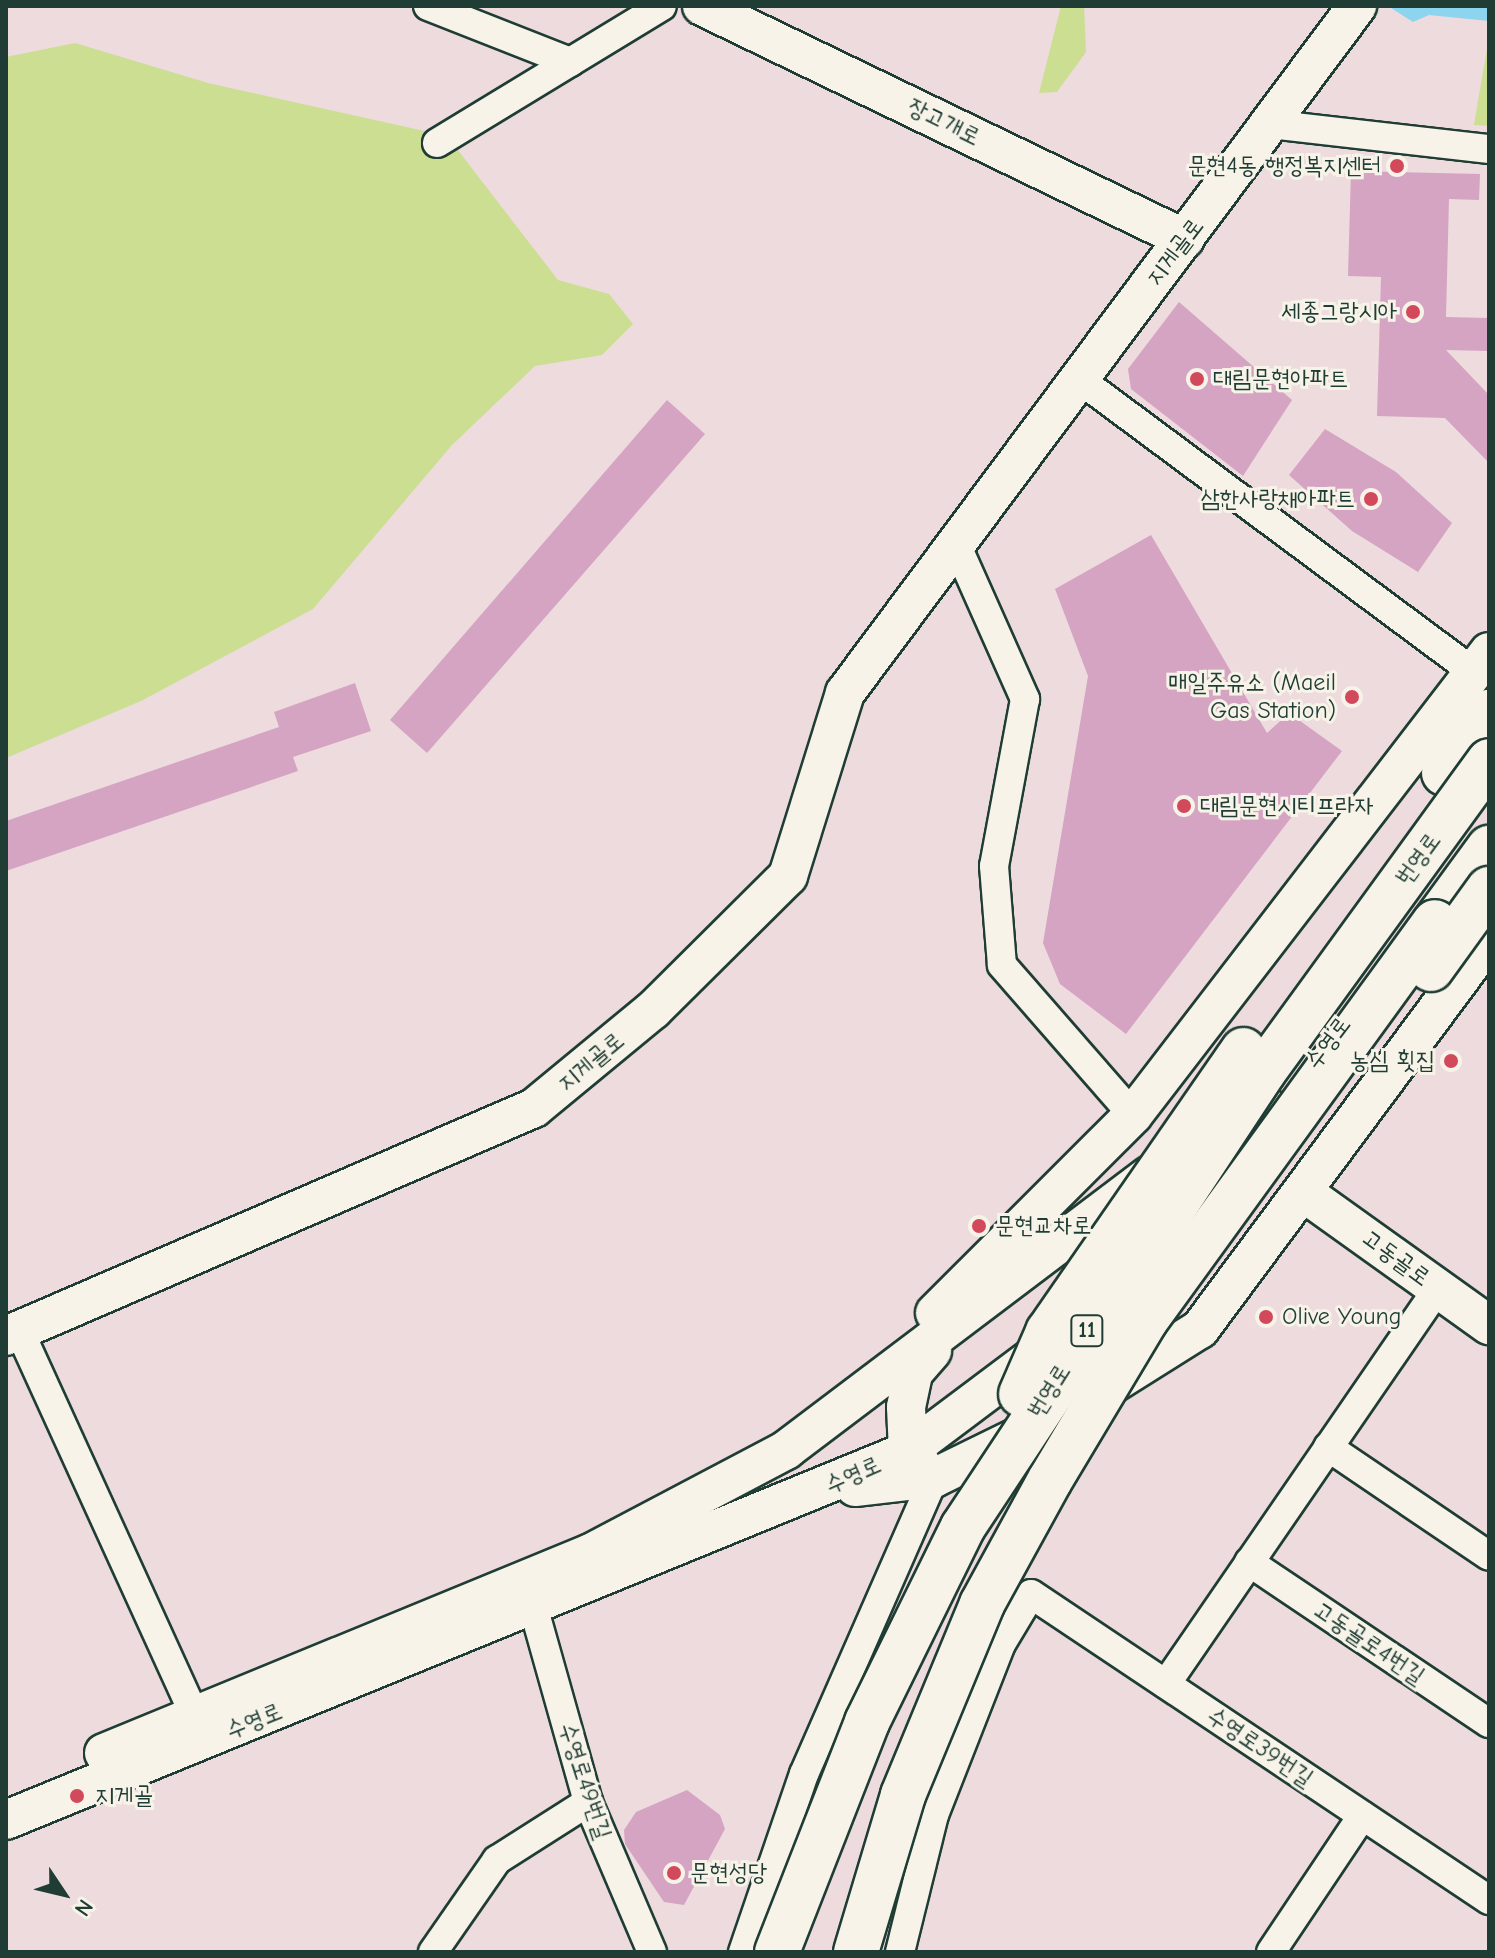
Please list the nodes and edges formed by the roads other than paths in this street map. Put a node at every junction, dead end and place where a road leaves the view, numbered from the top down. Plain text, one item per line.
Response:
1 (428, 6) edge
2 (662, 6) edge
3 (702, 6) edge
4 (1357, 6) edge
5 (570, 62) junction
6 (1269, 124) junction
7 (437, 143) dead end
8 (1489, 149) edge
9 (1185, 239) junction
10 (1079, 379) junction
11 (956, 544) junction
12 (1484, 679) edge
13 (1489, 761) edge
14 (1489, 796) edge
15 (1489, 830) edge
16 (1489, 848) edge
17 (1489, 889) edge
18 (1489, 940) edge
19 (1133, 1115) junction
20 (1303, 1192) junction
21 (1438, 1288) junction
22 (958, 1322) junction
23 (1489, 1325) edge
24 (12, 1333) edge
25 (1328, 1447) junction
26 (786, 1450) junction
27 (908, 1451) junction
28 (934, 1478) junction
29 (816, 1491) junction
30 (963, 1527) junction
31 (1489, 1556) edge
32 (1249, 1562) junction
33 (982, 1604) junction
34 (533, 1606) junction
35 (1166, 1684) junction
36 (195, 1716) junction
37 (1489, 1723) edge
38 (6, 1794) edge
39 (588, 1802) junction
40 (1362, 1816) junction
41 (6, 1820) edge
42 (1489, 1900) edge
43 (433, 1952) edge
44 (652, 1952) edge
45 (743, 1952) edge
46 (777, 1952) edge
47 (856, 1952) edge
48 (900, 1952) edge
49 (1271, 1952) edge

1 - 5 street
2 - 5 street
3 - 9 main road, 장고개로
4 - 6 main road, 지게골로
5 - 7 street
6 - 8 street
6 - 9 main road, 지게골로
9 - 10 main road, 지게골로
10 - 11 main road, 지게골로
10 - 12 street
11 - 19 street
11 - 24 main road, 지게골로
12 - 19 main road, 수영로
12 - 30 highway, bridge
13 - 30 highway, 번영로 / 11, bridge
14 - 22 main road, 수영로
15 - 27 main road, 수영로
16 - 33 highway, 번영로 / 11, bridge
17 - 33 highway, bridge
18 - 20 main road
19 - 26 main road, 수영로
20 - 21 main road, 고동골로
20 - 28 main road
21 - 23 main road, 고동골로
21 - 25 street
22 - 26 main road, 수영로
22 - 27 main road
24 - 36 street, 수영로
25 - 31 street
25 - 32 street
26 - 36 main road, 수영로
27 - 28 main road
27 - 29 main road, 수영로
28 - 29 main road
28 - 45 street
29 - 34 main road, 수영로
30 - 46 highway, 번영로 / 11, bridge
32 - 35 street
32 - 37 street, 고동골로4번길
33 - 47 highway, 번영로 / 11, bridge
34 - 39 street, 수영로49번길
34 - 41 main road, 수영로
35 - 40 street, 수영로39번길
35 - 48 street, 수영로39번길
36 - 38 main road, 수영로
39 - 43 street
39 - 44 street, 수영로49번길
40 - 42 street, 수영로39번길
40 - 49 street

